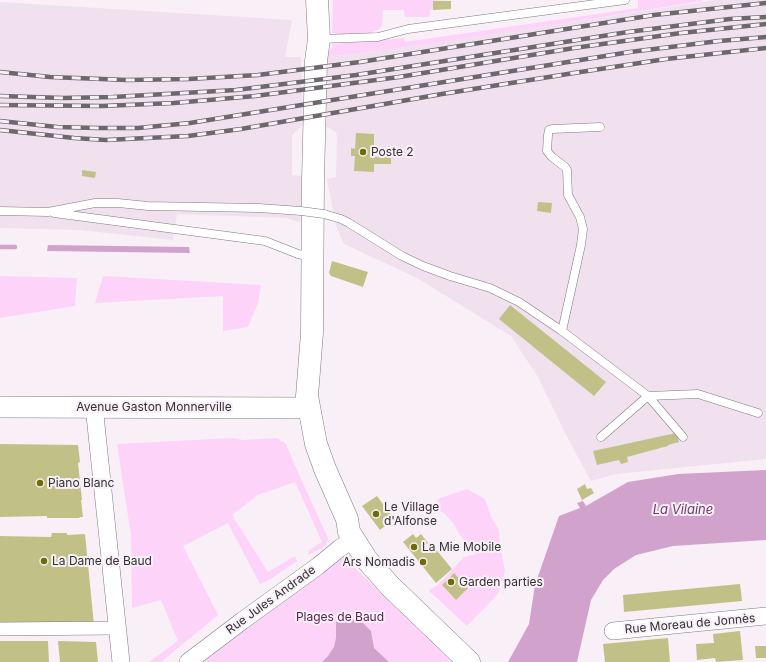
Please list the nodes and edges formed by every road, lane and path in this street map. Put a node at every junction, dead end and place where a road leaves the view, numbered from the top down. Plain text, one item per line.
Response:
1 (317, 0) edge
2 (625, 0) edge
3 (317, 53) junction
4 (600, 127) dead end
5 (0, 211) edge
6 (48, 212) junction
7 (312, 256) junction
8 (562, 331) junction
9 (648, 396) junction
10 (94, 406) junction
11 (0, 407) edge
12 (308, 408) junction
13 (758, 413) dead end
14 (601, 437) dead end
15 (683, 437) dead end
16 (347, 519) junction
17 (354, 539) junction
18 (766, 616) edge
19 (117, 628) junction
20 (0, 629) edge
21 (613, 631) dead end
22 (120, 662) edge
23 (188, 662) edge
24 (469, 662) edge
25 (482, 662) edge

1 - 3 main road
2 - 3 lane
3 - 7 main road
4 - 8 lane
5 - 6 lane
6 - 7 lane
6 - 8 lane, bridge
7 - 12 main road
8 - 9 lane
9 - 13 lane
9 - 14 lane
9 - 15 lane
10 - 11 street, Avenue Gaston Monnerville
10 - 12 street, Avenue Gaston Monnerville
10 - 19 street
12 - 16 main road
16 - 17 main road
16 - 25 main road
17 - 23 street, Rue Jules Andrade
17 - 24 main road
18 - 21 street, Rue Moreau de Jonnès
19 - 20 street
19 - 22 street

